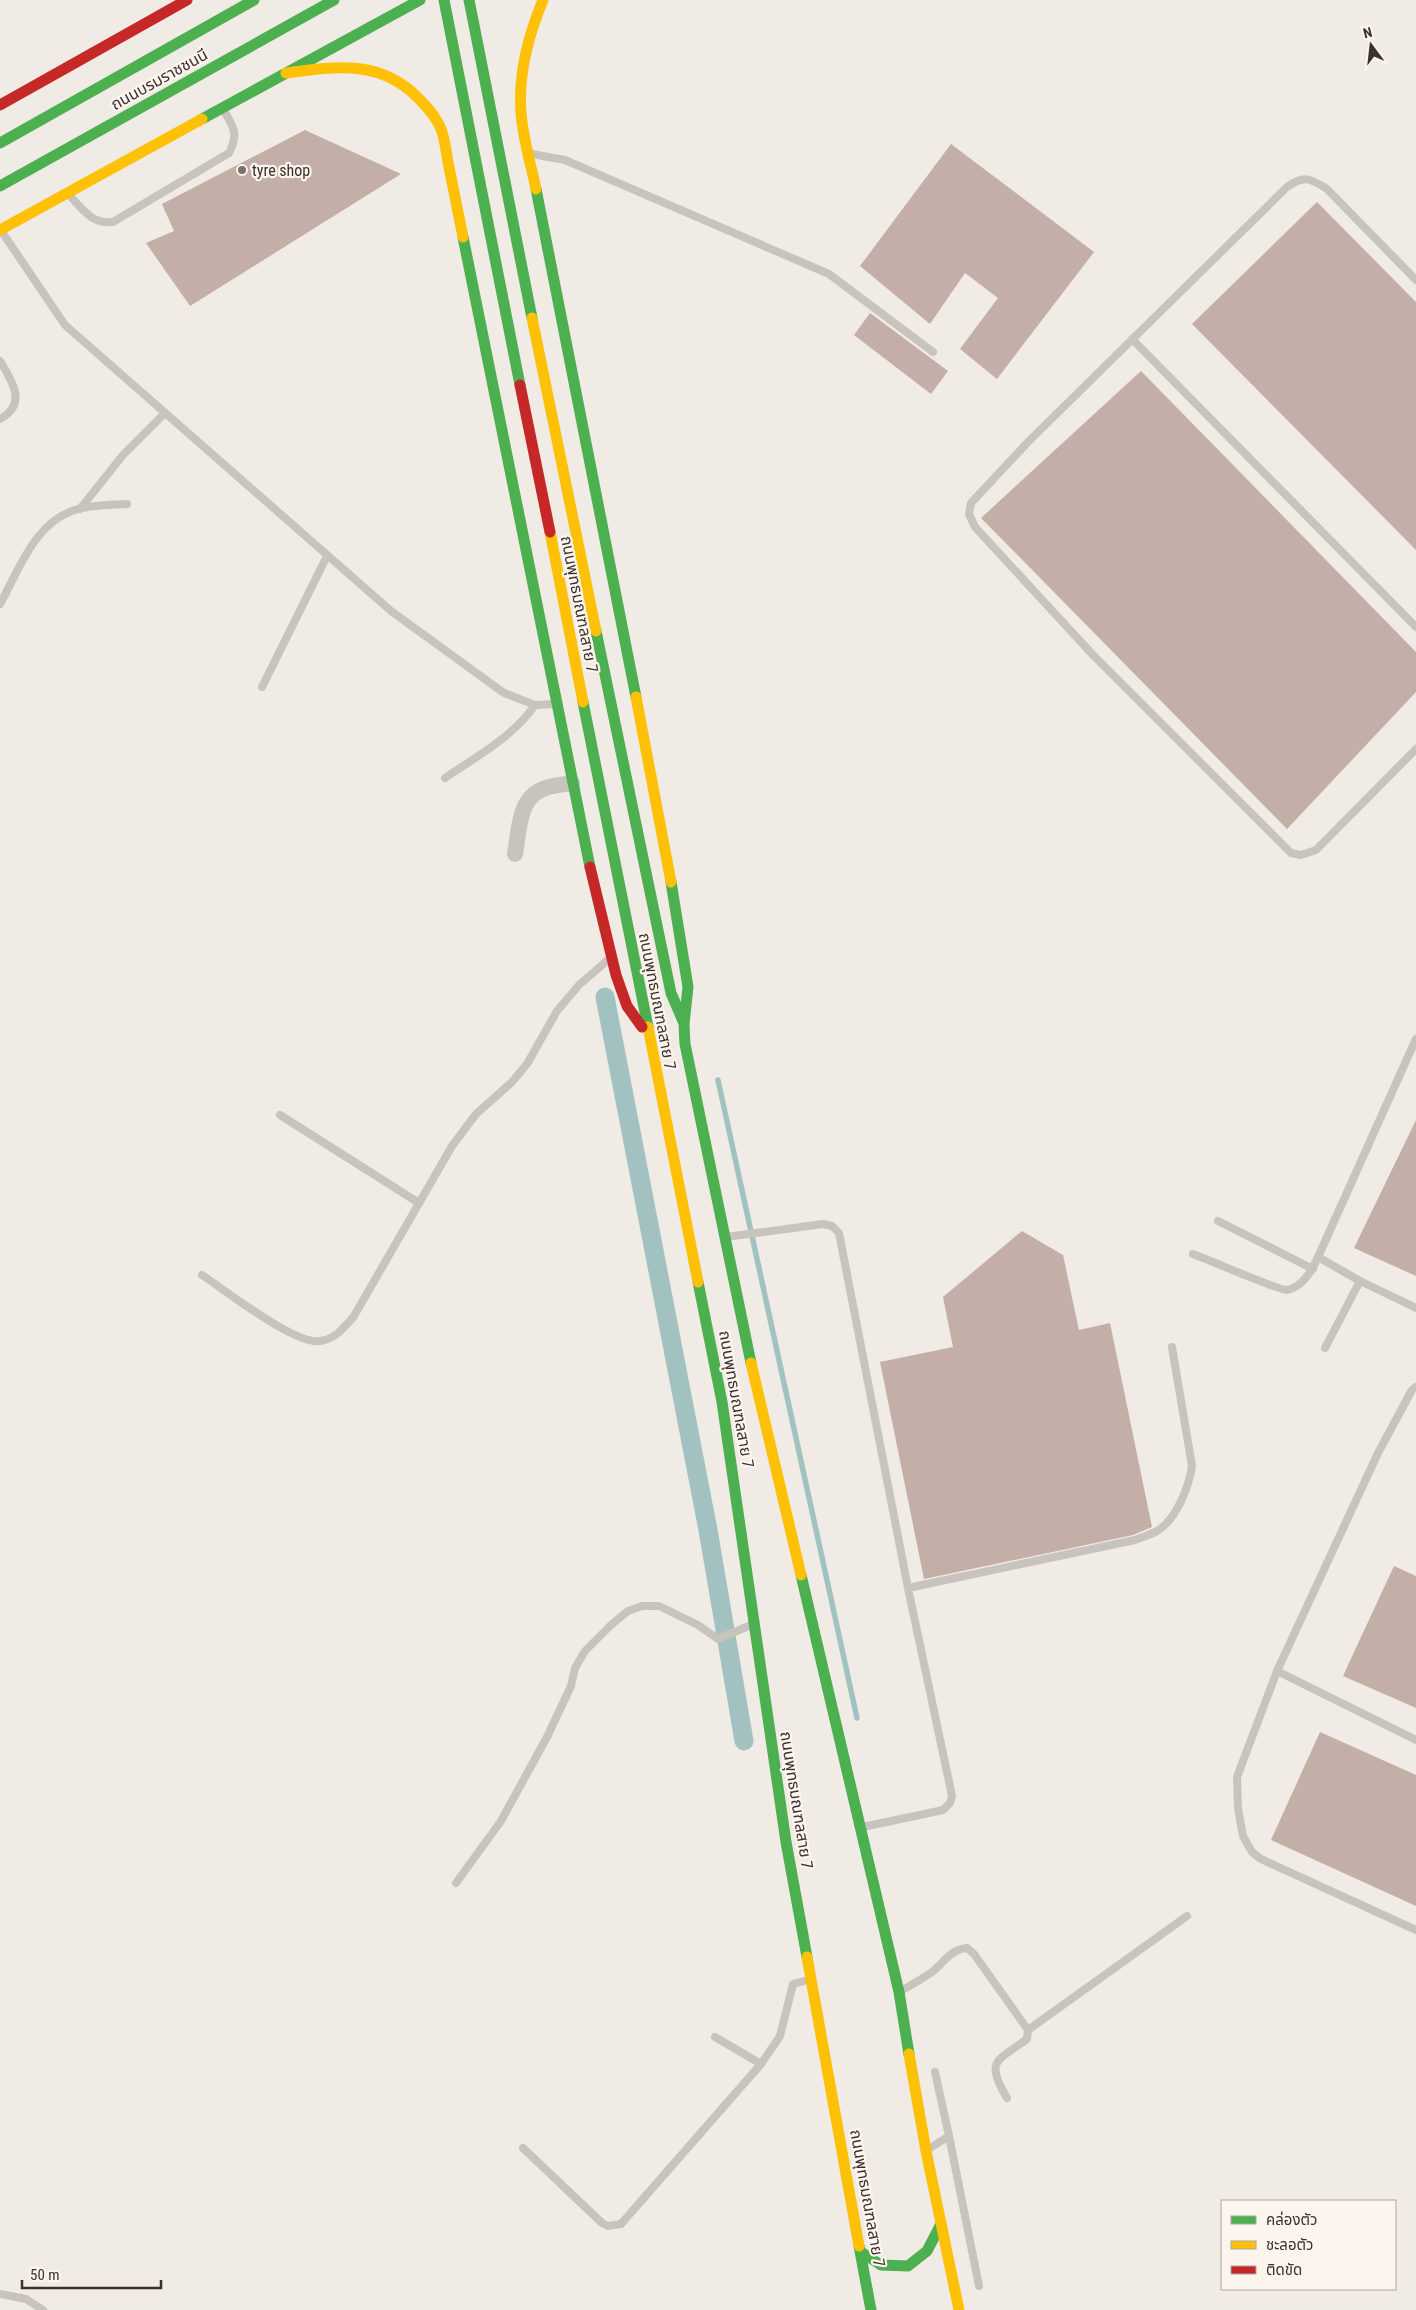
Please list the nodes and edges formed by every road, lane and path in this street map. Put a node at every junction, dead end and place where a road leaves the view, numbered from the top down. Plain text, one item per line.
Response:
1 (187, 0) edge
2 (254, 0) edge
3 (334, 0) edge
4 (420, 0) edge
5 (444, 0) edge
6 (469, 0) edge
7 (542, 0) edge
8 (286, 73) junction
9 (0, 105) edge
10 (222, 108) junction
11 (0, 143) edge
12 (528, 153) junction
13 (0, 186) edge
14 (67, 193) junction
15 (0, 230) edge
16 (1416, 280) edge
17 (1132, 339) junction
18 (933, 352) dead end
19 (0, 361) edge
20 (165, 413) junction
21 (0, 419) edge
22 (127, 504) dead end
23 (80, 508) junction
24 (328, 556) junction
25 (0, 604) edge
26 (1416, 627) edge
27 (262, 687) dead end
28 (556, 704) junction
29 (535, 705) junction
30 (1416, 749) edge
31 (445, 778) dead end
32 (572, 783) junction
33 (515, 854) dead end
34 (611, 957) junction
35 (684, 1024) junction
36 (648, 1036) junction
37 (1416, 1039) edge
38 (280, 1115) dead end
39 (419, 1203) junction
40 (1218, 1221) dead end
41 (724, 1238) junction
42 (1193, 1254) dead end
43 (1318, 1257) junction
44 (1313, 1269) junction
45 (202, 1275) dead end
46 (1360, 1281) junction
47 (1416, 1308) edge
48 (1172, 1347) dead end
49 (1325, 1348) dead end
50 (1416, 1387) edge
51 (908, 1588) junction
52 (755, 1623) junction
53 (1277, 1671) junction
54 (1416, 1740) edge
55 (861, 1827) junction
56 (456, 1883) dead end
57 (1187, 1916) dead end
58 (1416, 1930) edge
59 (812, 1978) junction
60 (899, 1992) junction
61 (1028, 2030) junction
62 (715, 2037) dead end
63 (761, 2064) junction
64 (935, 2072) dead end
65 (1007, 2098) dead end
66 (949, 2136) junction
67 (523, 2148) dead end
68 (926, 2150) junction
69 (941, 2224) junction
70 (862, 2252) junction
71 (979, 2286) dead end
72 (0, 2294) edge
73 (43, 2310) edge
74 (871, 2310) edge
75 (959, 2310) edge

1 - 9 main road
2 - 11 main road, ถนนบรมราชชนนี
3 - 13 main road, ถนนบรมราชชนนี
4 - 8 main road
5 - 36 main road, ถนนพุทธมณฑลสาย 7
6 - 35 main road
7 - 12 main road
8 - 10 main road
8 - 28 main road
10 - 14 main road
10 - 14 lane
12 - 18 lane
12 - 35 main road
14 - 15 main road
15 - 20 lane
16 - 17 lane
17 - 26 lane
17 - 30 lane
19 - 21 lane
20 - 23 lane
20 - 24 lane
22 - 23 lane
23 - 25 lane
24 - 27 lane
24 - 29 lane
28 - 29 lane
28 - 32 main road
29 - 31 lane
32 - 33 street
32 - 34 main road
34 - 36 main road
34 - 39 lane
35 - 41 main road, ถนนพุทธมณฑลสาย 7
36 - 52 main road, ถนนพุทธมณฑลสาย 7
37 - 43 lane
38 - 39 lane
39 - 45 lane
40 - 44 lane
41 - 51 lane
41 - 55 main road, ถนนพุทธมณฑลสาย 7
42 - 44 lane
43 - 44 lane
43 - 46 lane
46 - 47 lane
46 - 49 lane
48 - 51 lane
50 - 53 lane
51 - 55 lane
52 - 56 lane
52 - 59 main road, ถนนพุทธมณฑลสาย 7
53 - 54 lane
53 - 58 lane
55 - 60 main road, ถนนพุทธมณฑลสาย 7
57 - 61 lane
59 - 63 lane
59 - 70 main road, ถนนพุทธมณฑลสาย 7
60 - 61 lane
60 - 68 main road, ถนนพุทธมณฑลสาย 7
61 - 65 lane
62 - 63 lane
63 - 67 lane
64 - 66 lane
66 - 68 lane
66 - 71 lane
68 - 69 main road, ถนนพุทธมณฑลสาย 7
69 - 70 main road
69 - 75 main road, ถนนพุทธมณฑลสาย 7
70 - 74 main road, ถนนพุทธมณฑลสาย 7
72 - 73 lane

